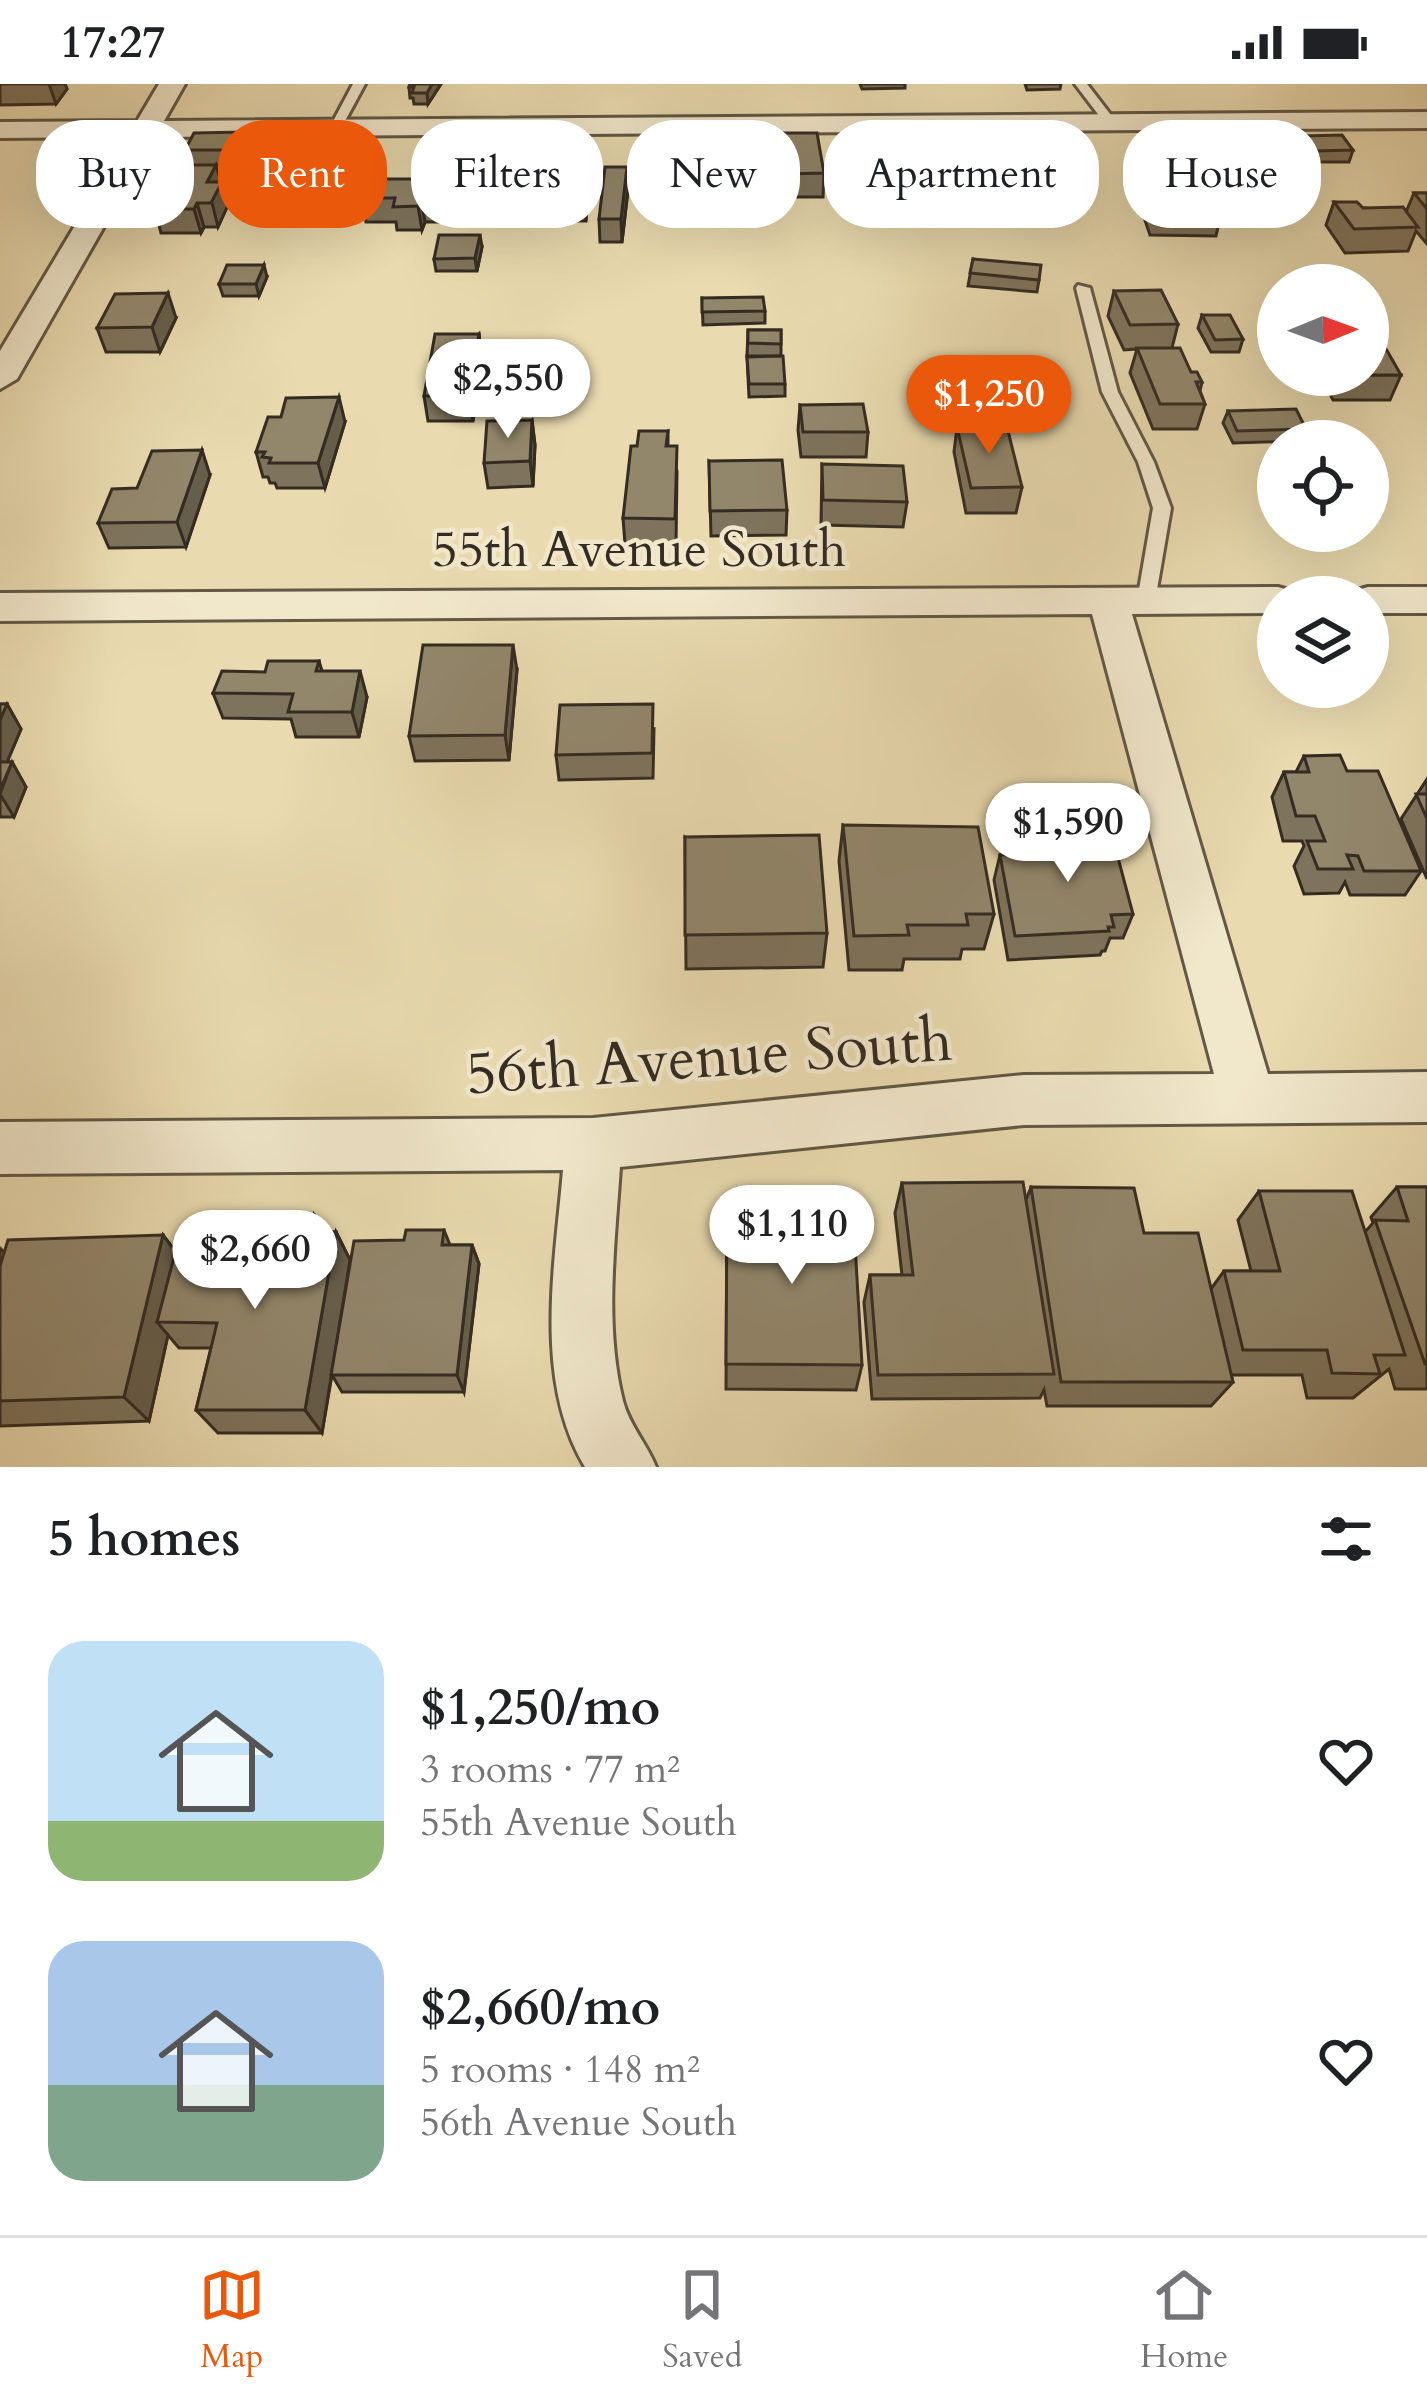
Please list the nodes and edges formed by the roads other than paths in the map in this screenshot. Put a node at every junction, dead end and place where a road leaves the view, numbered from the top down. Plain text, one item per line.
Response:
1 (172, 84) edge
2 (359, 84) edge
3 (1082, 84) edge
4 (150, 120) edge
5 (340, 120) edge
6 (1427, 120) edge
7 (1111, 123) junction
8 (387, 129) edge
9 (0, 130) edge
10 (36, 130) edge
11 (87, 228) edge
12 (1083, 288) dead end
13 (0, 379) edge
14 (1389, 600) edge
15 (1427, 600) edge
16 (1127, 601) junction
17 (1257, 601) edge
18 (0, 607) edge
19 (1427, 1097) edge
20 (1248, 1098) junction
21 (593, 1144) junction
22 (0, 1148) edge
23 (624, 1467) edge

1 - 4 street
2 - 5 lane
3 - 7 lane
6 - 7 street
7 - 8 street
9 - 10 street
11 - 13 street
12 - 16 lane
14 - 15 street
16 - 17 street, 55th Avenue South
16 - 18 street, 55th Avenue South
16 - 20 street
19 - 20 street, 56th Avenue South
20 - 21 street, 56th Avenue South
21 - 22 street, 56th Avenue South
21 - 23 street

